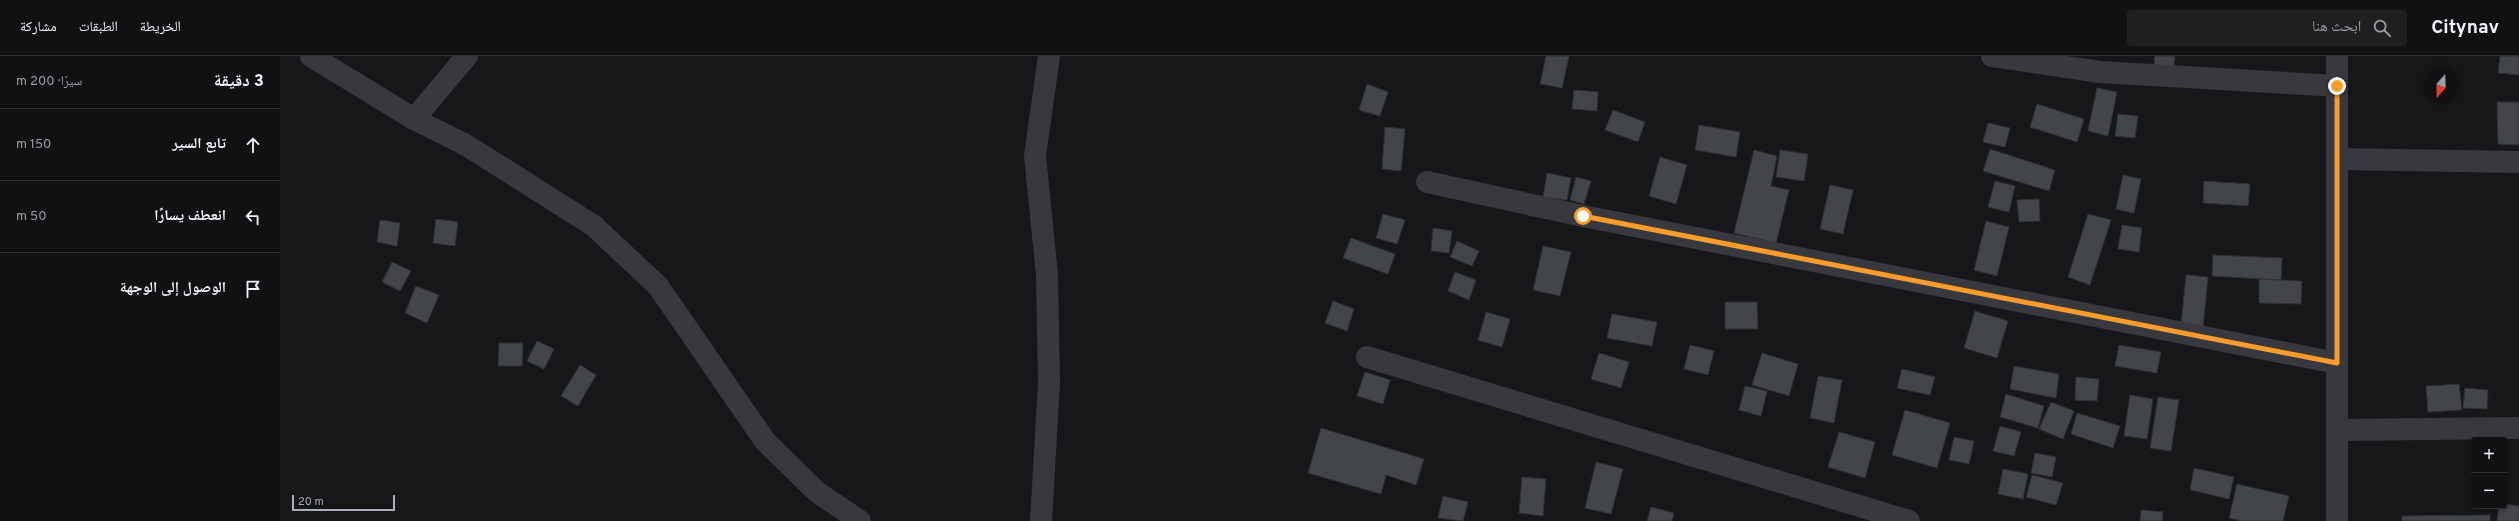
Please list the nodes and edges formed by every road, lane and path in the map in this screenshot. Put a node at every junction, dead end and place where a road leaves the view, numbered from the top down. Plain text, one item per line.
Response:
1 (311, 56) edge
2 (467, 56) edge
3 (1049, 56) edge
4 (1992, 56) edge
5 (2337, 56) edge
6 (2337, 86) junction
7 (414, 119) junction
8 (2338, 159) junction
9 (2519, 162) edge
10 (1427, 182) dead end
11 (1367, 357) dead end
12 (2337, 363) junction
13 (2519, 428) edge
14 (2337, 430) junction
15 (860, 521) edge
16 (1041, 521) edge
17 (1909, 521) edge
18 (2337, 521) edge

1 - 7 street
2 - 7 street
3 - 16 street
4 - 6 street
5 - 6 street
6 - 8 street
7 - 15 street
8 - 9 street
8 - 12 street
10 - 12 street
11 - 17 street
12 - 14 street
13 - 14 street
14 - 18 street

